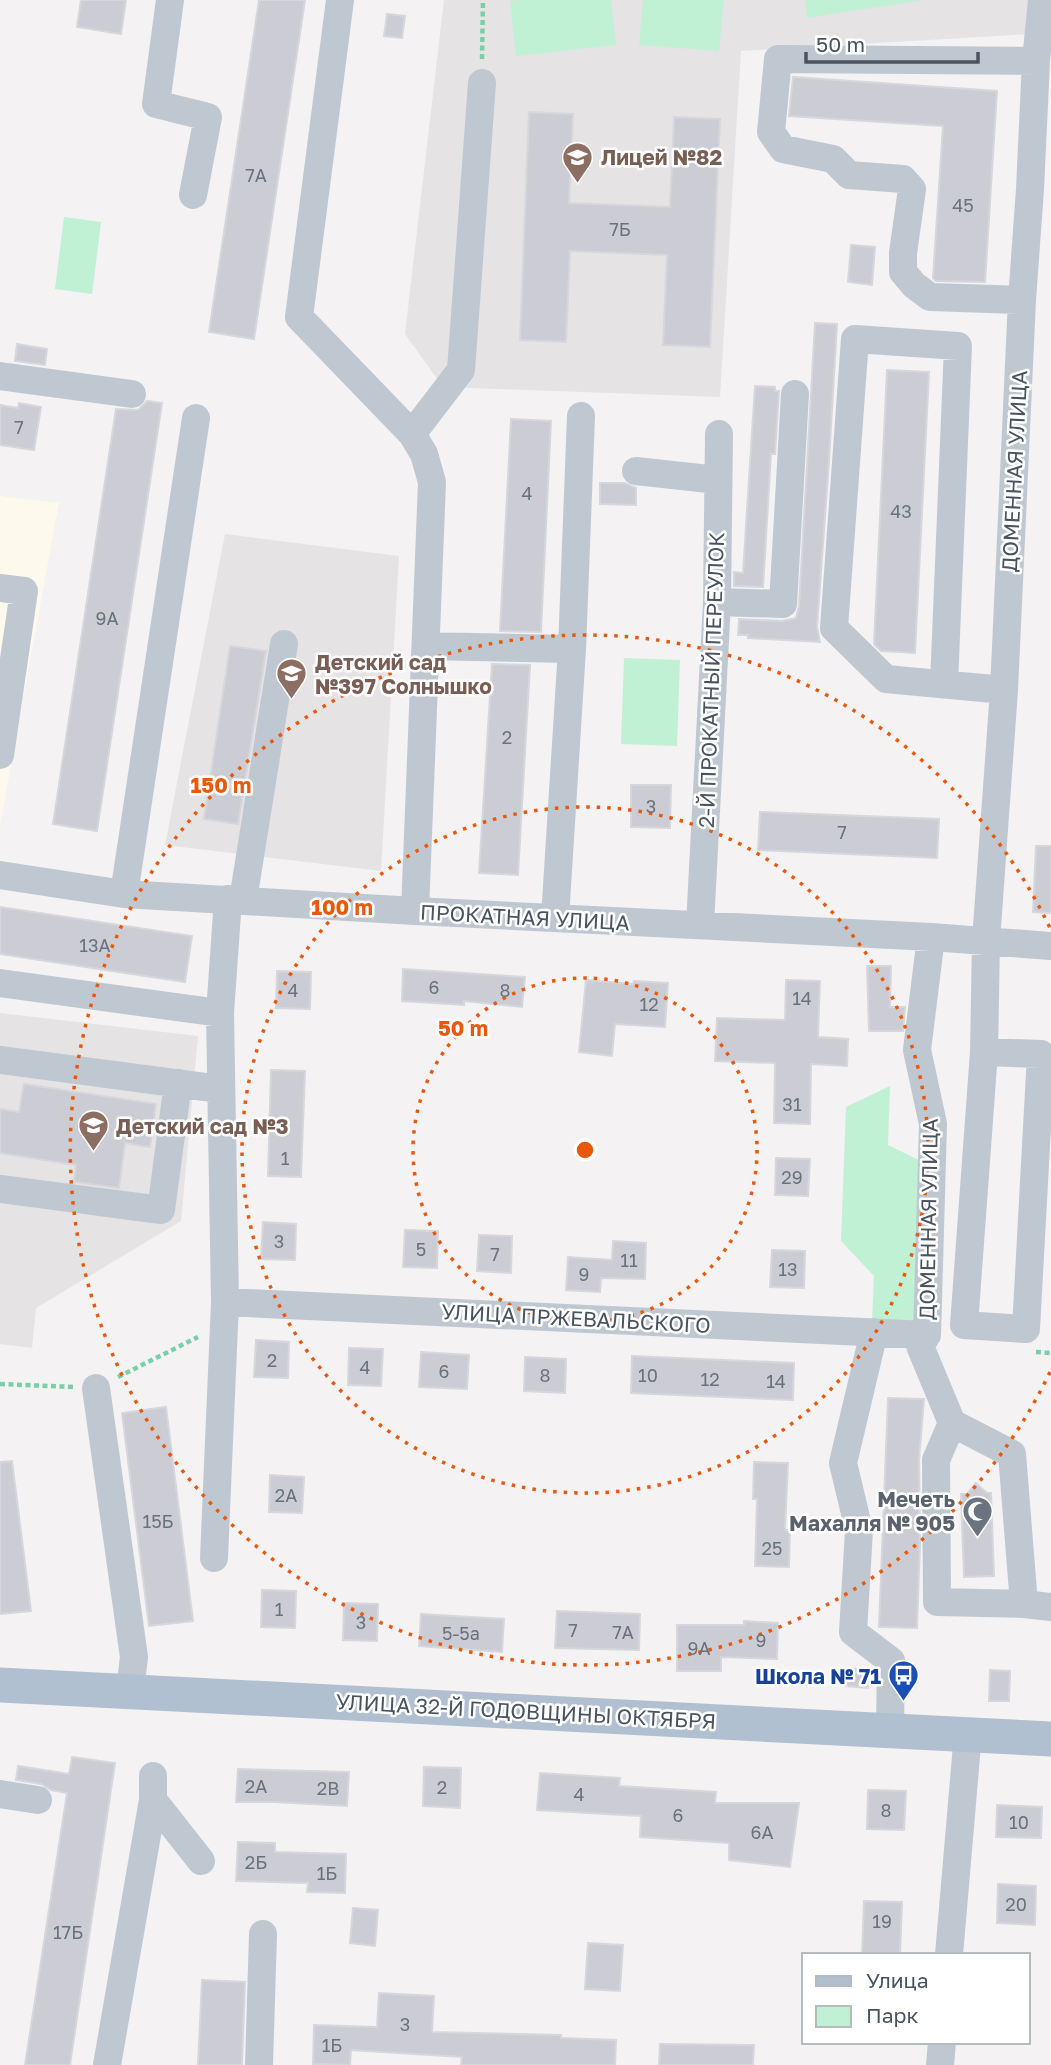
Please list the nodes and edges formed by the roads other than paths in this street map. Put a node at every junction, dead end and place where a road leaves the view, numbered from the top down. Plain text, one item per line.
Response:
1 (170, 0) edge
2 (340, 0) edge
3 (1042, 0) edge
4 (1036, 61) junction
5 (482, 83) road end
6 (1041, 189) edge
7 (193, 195) dead end
8 (1022, 300) junction
9 (0, 376) edge
10 (132, 394) dead end
11 (796, 394) dead end
12 (581, 416) dead end
13 (197, 418) dead end
14 (412, 434) junction
15 (719, 434) dead end
16 (636, 471) dead end
17 (718, 480) junction
18 (0, 588) edge
19 (717, 602) junction
20 (284, 644) dead end
21 (426, 646) junction
22 (572, 649) junction
23 (944, 684) junction
24 (1004, 690) junction
25 (1, 746) edge
26 (0, 875) edge
27 (124, 894) junction
28 (235, 900) junction
29 (415, 911) junction
30 (555, 919) junction
31 (700, 925) junction
32 (931, 937) junction
33 (986, 941) junction
34 (1051, 946) edge
35 (0, 983) edge
36 (220, 1013) junction
37 (984, 1052) junction
38 (0, 1059) edge
39 (178, 1083) junction
40 (220, 1089) junction
41 (0, 1189) edge
42 (225, 1302) junction
43 (874, 1332) junction
44 (927, 1335) junction
45 (96, 1388) dead end
46 (952, 1423) junction
47 (214, 1559) dead end
48 (1037, 1606) edge
49 (0, 1685) edge
50 (130, 1691) junction
51 (890, 1729) junction
52 (968, 1733) junction
53 (1051, 1739) edge
54 (0, 1794) edge
55 (38, 1800) dead end
56 (201, 1861) dead end
57 (263, 1934) dead end
58 (949, 1953) edge
59 (942, 2044) edge
60 (107, 2065) edge
61 (259, 2065) edge
62 (940, 2065) edge

1 - 7 street
2 - 14 street
3 - 4 street, ДОМЕННАЯ УЛИЦА
4 - 6 street, ДОМЕННАЯ УЛИЦА
4 - 8 street
5 - 14 street
6 - 8 street, ДОМЕННАЯ УЛИЦА
8 - 24 street, ДОМЕННАЯ УЛИЦА
9 - 10 street
11 - 19 street
12 - 22 street
13 - 27 street
14 - 21 street
15 - 17 street, 2-Й ПРОКАТНЫЙ ПЕРЕУЛОК
16 - 17 street
17 - 19 street, 2-Й ПРОКАТНЫЙ ПЕРЕУЛОК
18 - 25 street
19 - 31 street, 2-Й ПРОКАТНЫЙ ПЕРЕУЛОК
20 - 28 street
21 - 22 street
21 - 29 street
22 - 30 street
23 - 23 street
23 - 24 street
24 - 33 street, ДОМЕННАЯ УЛИЦА
26 - 27 street, ПРОКАТНАЯ УЛИЦА
27 - 28 street, ПРОКАТНАЯ УЛИЦА
28 - 29 street, ПРОКАТНАЯ УЛИЦА
28 - 36 street
29 - 30 street, ПРОКАТНАЯ УЛИЦА
30 - 31 street, ПРОКАТНАЯ УЛИЦА
31 - 32 street, ПРОКАТНАЯ УЛИЦА
32 - 33 street, ПРОКАТНАЯ УЛИЦА
32 - 44 street, ДОМЕННАЯ УЛИЦА
33 - 34 street, ПРОКАТНАЯ УЛИЦА
33 - 37 street, ДОМЕННАЯ УЛИЦА
35 - 36 street
36 - 40 street
37 - 37 street, ДОМЕННАЯ УЛИЦА
38 - 39 street
39 - 40 street
39 - 41 street
40 - 42 street
42 - 43 street, УЛИЦА ПРЖЕВАЛЬСКОГО
42 - 47 street
43 - 44 street, УЛИЦА ПРЖЕВАЛЬСКОГО
43 - 51 street
44 - 46 street, ДОМЕННАЯ УЛИЦА
45 - 50 street
46 - 48 street
46 - 48 street
49 - 50 main road, УЛИЦА 32-Й ГОДОВЩИНЫ ОКТЯБРЯ
50 - 51 main road, УЛИЦА 32-Й ГОДОВЩИНЫ ОКТЯБРЯ
51 - 52 main road, УЛИЦА 32-Й ГОДОВЩИНЫ ОКТЯБРЯ
52 - 53 main road, УЛИЦА 32-Й ГОДОВЩИНЫ ОКТЯБРЯ
52 - 58 street
54 - 55 street
56 - 60 street
57 - 61 street
59 - 62 street

